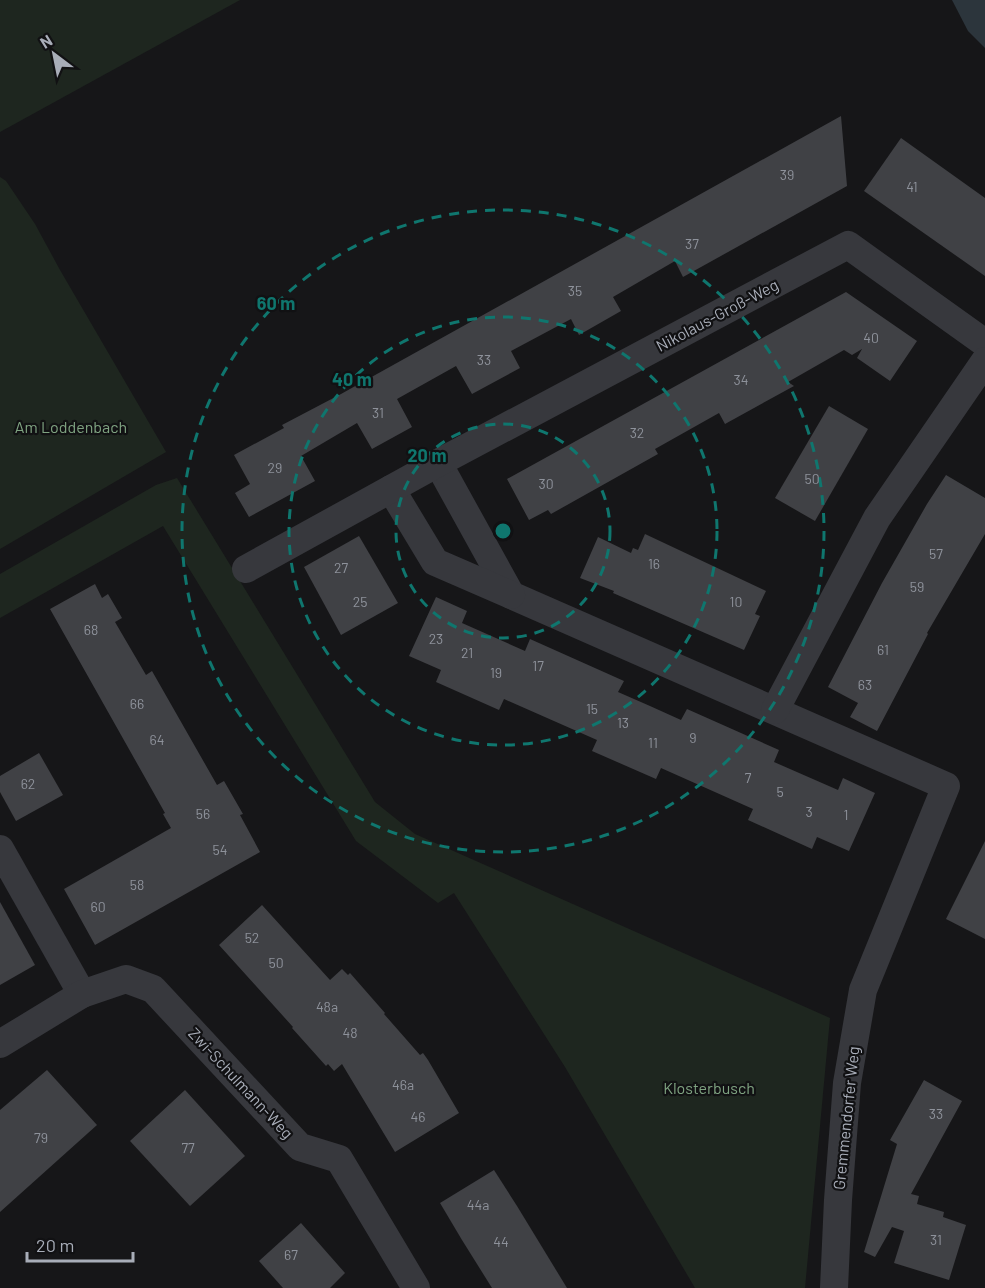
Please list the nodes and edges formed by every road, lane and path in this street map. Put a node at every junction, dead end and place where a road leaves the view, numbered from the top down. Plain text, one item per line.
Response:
1 (985, 343) edge
2 (985, 361) edge
3 (438, 463) junction
4 (391, 489) junction
5 (246, 569) dead end
6 (511, 595) junction
7 (775, 710) junction
8 (0, 849) edge
9 (81, 994) junction
10 (0, 1044) edge
11 (416, 1288) edge
12 (834, 1288) edge

1 - 3 street, Nikolaus-Groß-Weg
2 - 7 street
3 - 4 street, Nikolaus-Groß-Weg
3 - 6 street
4 - 5 street, Nikolaus-Groß-Weg
4 - 6 street
6 - 7 street
7 - 12 street, Gremmendorfer Weg
8 - 9 street
9 - 10 street, Zwi-Schulmann-Weg
9 - 11 street, Zwi-Schulmann-Weg

